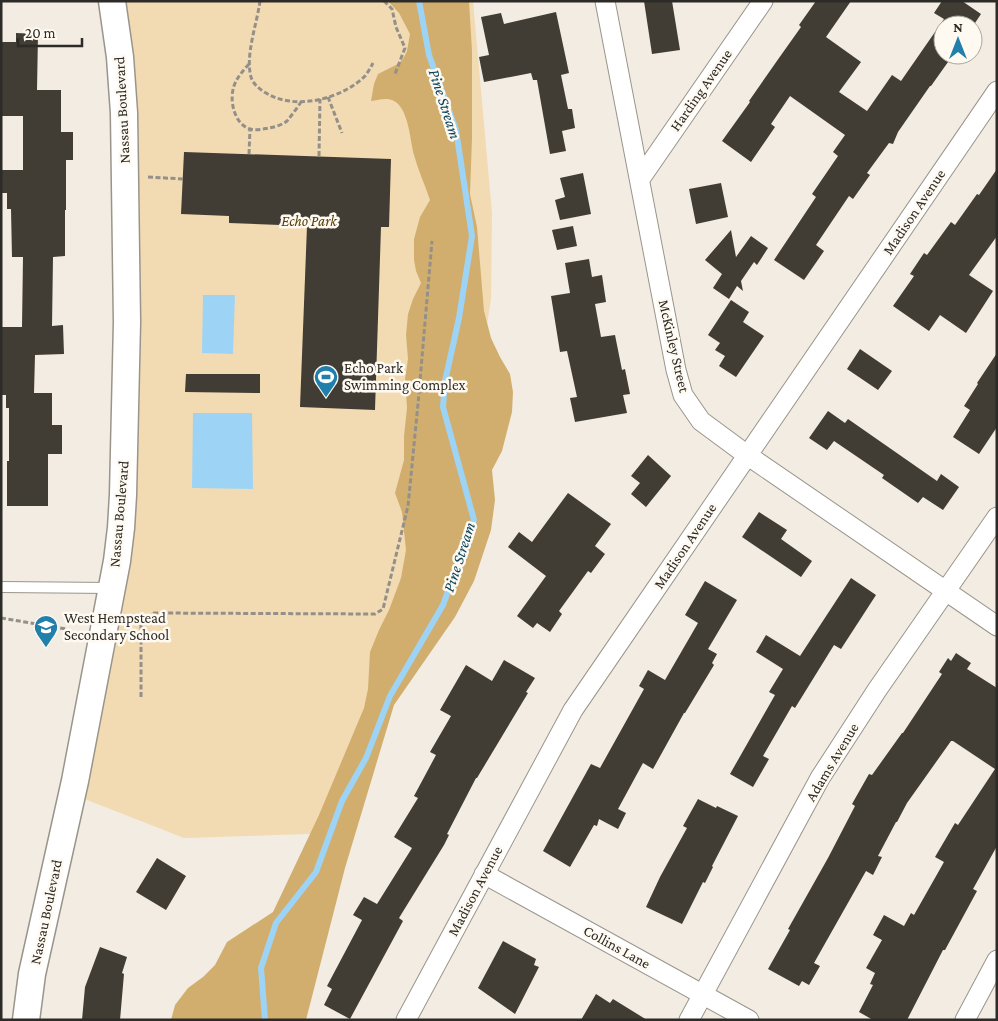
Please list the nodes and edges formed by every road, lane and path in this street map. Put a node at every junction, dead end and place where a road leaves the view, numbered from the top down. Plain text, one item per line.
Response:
1 (112, 1) edge
2 (260, 1) edge
3 (384, 1) edge
4 (604, 1) edge
5 (763, 1) edge
6 (373, 63) dead end
7 (250, 64) junction
8 (395, 74) dead end
9 (997, 91) edge
10 (328, 97) junction
11 (320, 99) junction
12 (301, 102) junction
13 (250, 130) junction
14 (342, 133) dead end
15 (249, 154) dead end
16 (319, 156) dead end
17 (146, 177) dead end
18 (183, 179) dead end
19 (640, 179) junction
20 (432, 241) dead end
21 (747, 455) junction
22 (997, 517) edge
23 (1, 587) edge
24 (112, 588) junction
25 (946, 591) junction
26 (1, 618) edge
27 (130, 620) dead end
28 (141, 622) junction
29 (997, 626) edge
30 (66, 629) dead end
31 (140, 696) dead end
32 (484, 874) junction
33 (997, 960) edge
34 (702, 994) junction
35 (26, 1020) edge
36 (406, 1020) edge
37 (688, 1020) edge
38 (749, 1020) edge
39 (965, 1020) edge

1 - 24 main road, Nassau Boulevard
2 - 7 path
3 - 8 path
4 - 19 street, McKinley Street
5 - 19 street, Harding Avenue
6 - 10 path
7 - 12 path
7 - 13 path
9 - 21 street, Madison Avenue
10 - 11 path
10 - 14 path
11 - 12 path
11 - 16 path
12 - 13 path
13 - 15 path
17 - 18 path
19 - 21 street, McKinley Street
20 - 28 path
21 - 25 street, McKinley Street
21 - 32 street, Madison Avenue
22 - 25 street, Adams Avenue
23 - 24 lane
24 - 35 main road, Nassau Boulevard
25 - 29 street, McKinley Street
25 - 34 street, Adams Avenue
26 - 30 path
27 - 28 path
28 - 31 path
32 - 34 street, Collins Lane
32 - 36 street, Madison Avenue
33 - 39 street
34 - 37 street, Adams Avenue
34 - 38 street, Collins Lane

